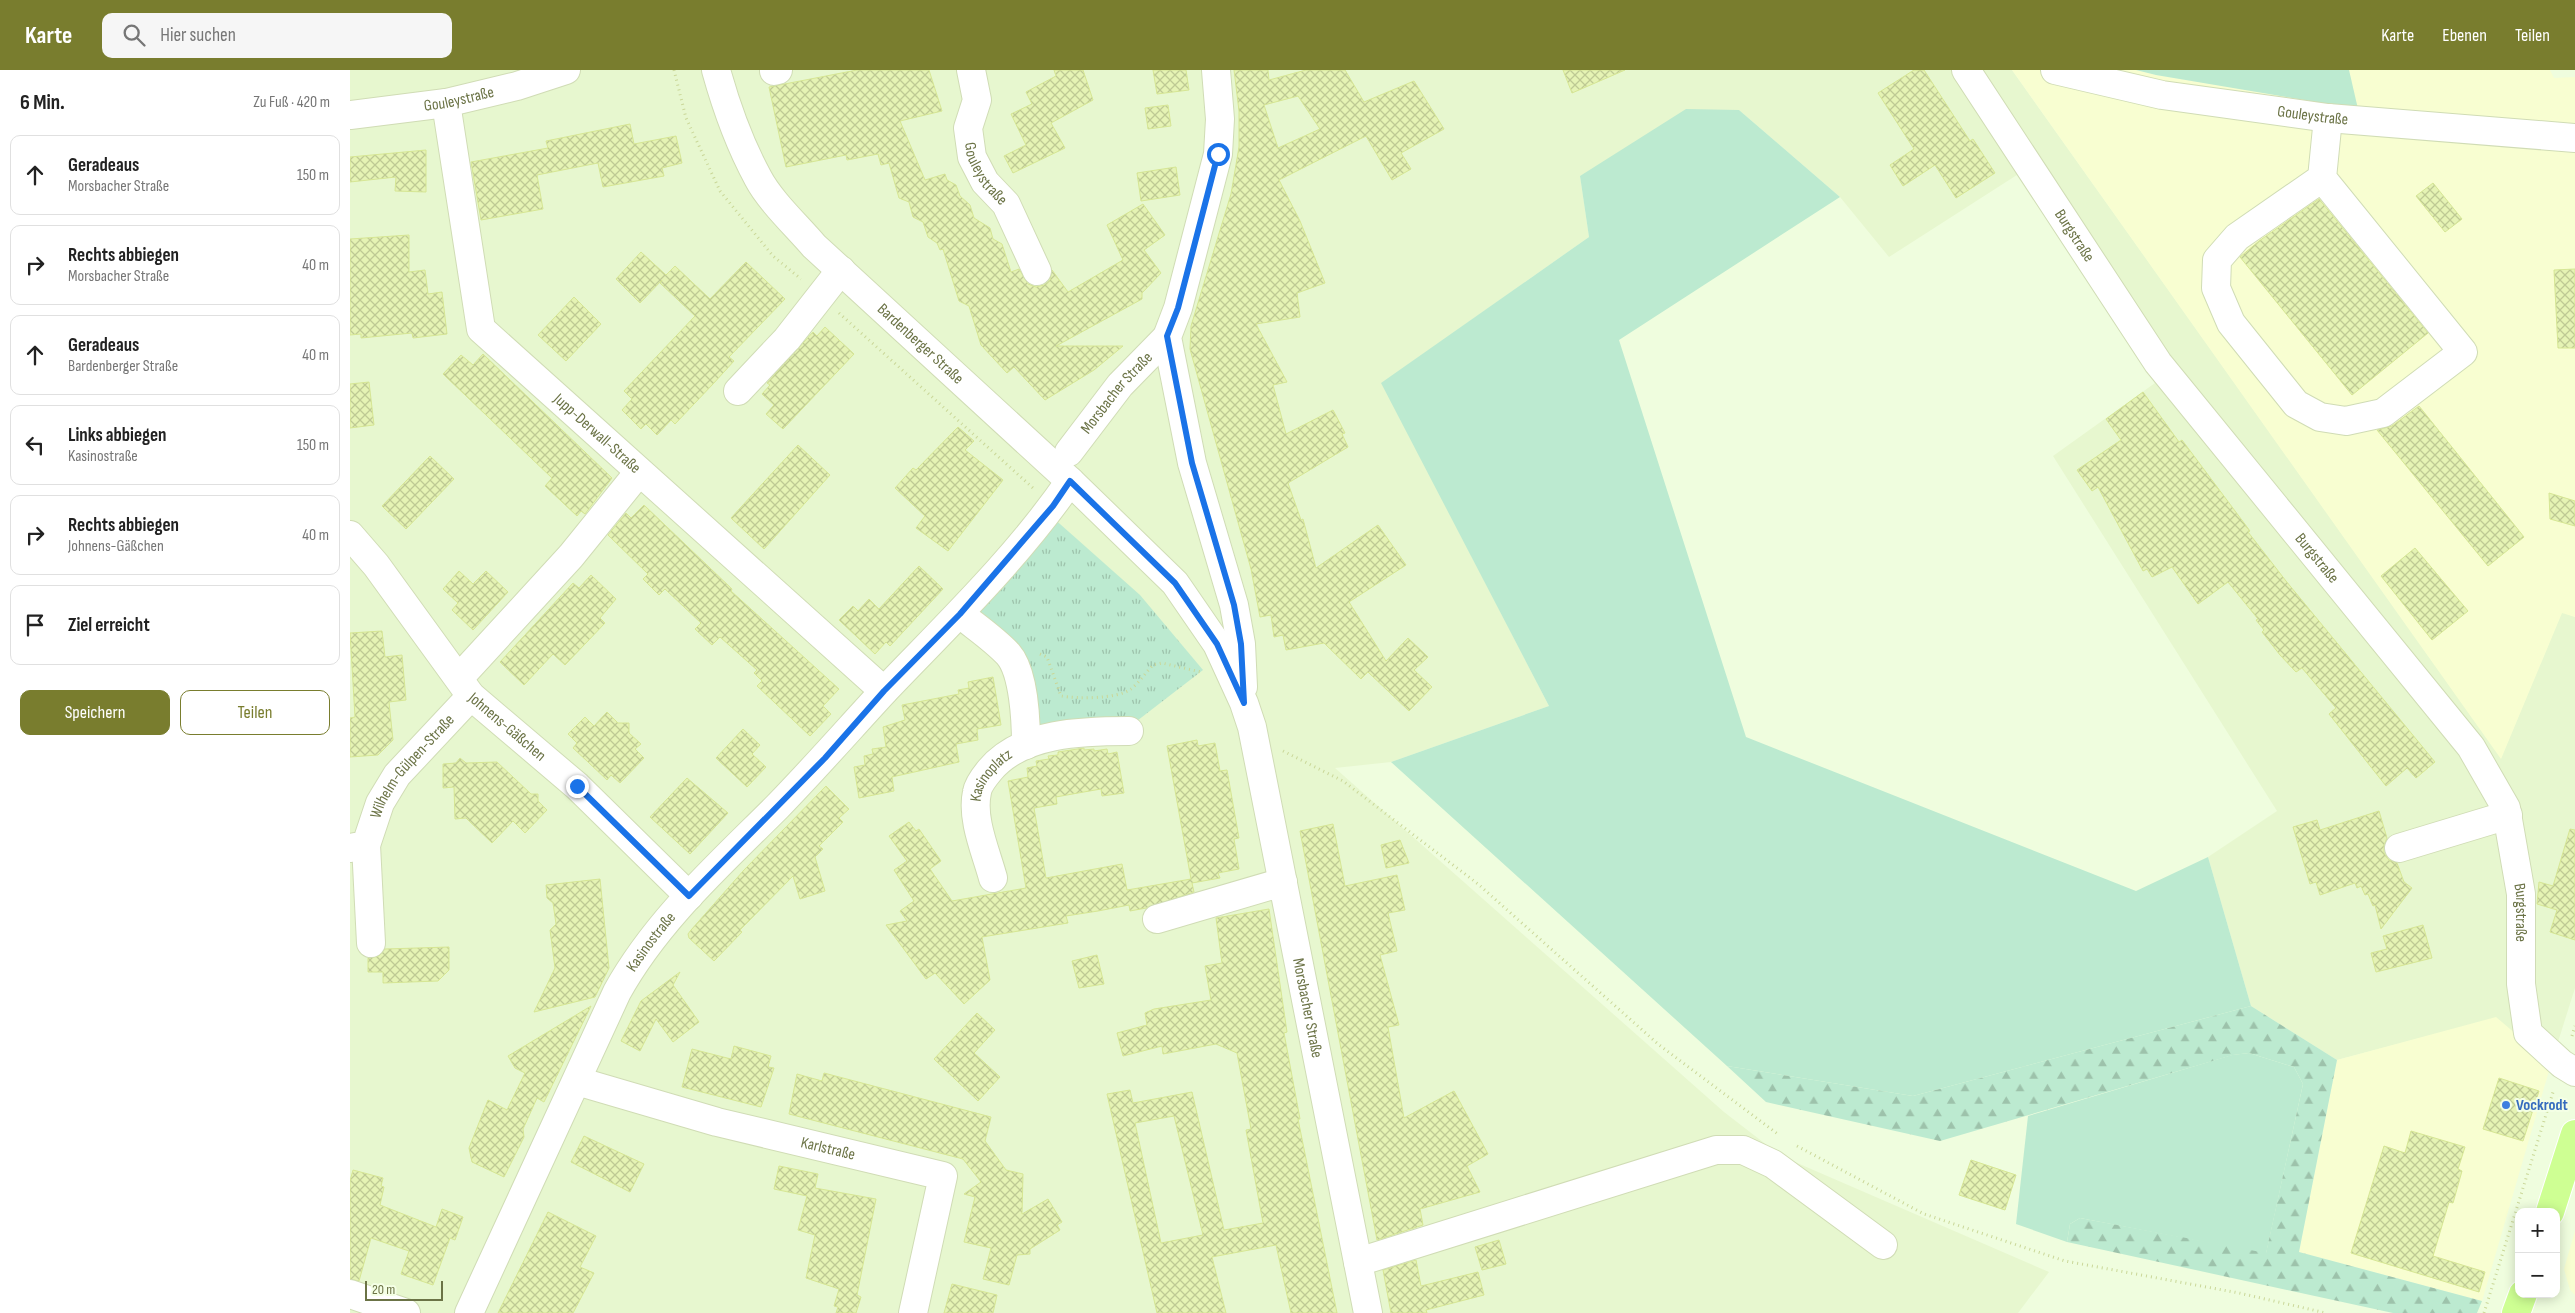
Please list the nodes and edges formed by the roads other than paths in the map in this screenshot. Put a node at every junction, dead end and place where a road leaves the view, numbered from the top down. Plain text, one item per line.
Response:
1 (566, 70) edge
2 (716, 70) edge
3 (971, 70) edge
4 (1216, 70) edge
5 (1966, 70) edge
6 (2055, 70) edge
7 (446, 103) junction
8 (350, 115) edge
9 (2328, 118) junction
10 (2575, 138) edge
11 (2322, 178) junction
12 (841, 270) junction
13 (1037, 271) dead end
14 (1167, 336) junction
15 (738, 391) dead end
16 (1069, 452) dead end
17 (639, 472) junction
18 (1070, 481) junction
19 (350, 535) edge
20 (1175, 583) joint
21 (960, 614) junction
22 (466, 687) junction
23 (884, 691) junction
24 (1244, 703) junction
25 (1129, 731) dead end
26 (1026, 745) junction
27 (2508, 815) junction
28 (358, 847) edge
29 (2399, 848) dead end
30 (993, 878) dead end
31 (1283, 882) junction
32 (689, 896) junction
33 (1157, 919) dead end
34 (371, 943) dead end
35 (2569, 1068) edge
36 (577, 1081) junction
37 (2575, 1134) edge
38 (2551, 1208) edge
39 (1884, 1246) dead end
40 (1358, 1262) junction
41 (350, 1294) edge
42 (2522, 1298) edge
43 (406, 1313) edge
44 (469, 1313) edge
45 (913, 1313) edge
46 (1368, 1313) edge
47 (2517, 1313) edge

1 - 7 street, Gouleystraße
2 - 12 street, Bardenberger Straße
3 - 13 street, Gouleystraße
4 - 14 street, Morsbacher Straße
5 - 27 street, Burgstraße
6 - 9 street, Gouleystraße
7 - 8 street, Gouleystraße
7 - 17 street, Jupp-Derwall-Straße
9 - 10 street, Gouleystraße
9 - 11 street
11 - 11 street
12 - 15 street
12 - 18 street, Bardenberger Straße
14 - 16 street, Morsbacher Straße
14 - 24 street, Morsbacher Straße
17 - 22 street, Wilhelm-Gülpen-Straße
17 - 23 street, Jupp-Derwall-Straße
18 - 20 street, Bardenberger Straße
18 - 21 street, Kasinostraße
19 - 22 street, Johnens-Gäßchen
20 - 24 street, Morsbacher Straße
21 - 23 street, Kasinostraße
21 - 26 street, Kasinoplatz
22 - 28 street, Wilhelm-Gülpen-Straße
22 - 32 street, Johnens-Gäßchen
23 - 32 street, Kasinostraße
24 - 31 street, Morsbacher Straße
25 - 26 street, Kasinoplatz
26 - 30 street, Kasinoplatz
27 - 29 street
27 - 35 street, Burgstraße
28 - 34 street, Wilhelm-Gülpen-Straße
31 - 33 street
31 - 40 street, Morsbacher Straße
32 - 36 street, Kasinostraße
36 - 44 street, Kasinostraße
36 - 45 street, Karlstraße
37 - 38 main road
39 - 40 street
40 - 46 street, Morsbacher Straße
41 - 43 street
42 - 47 main road

